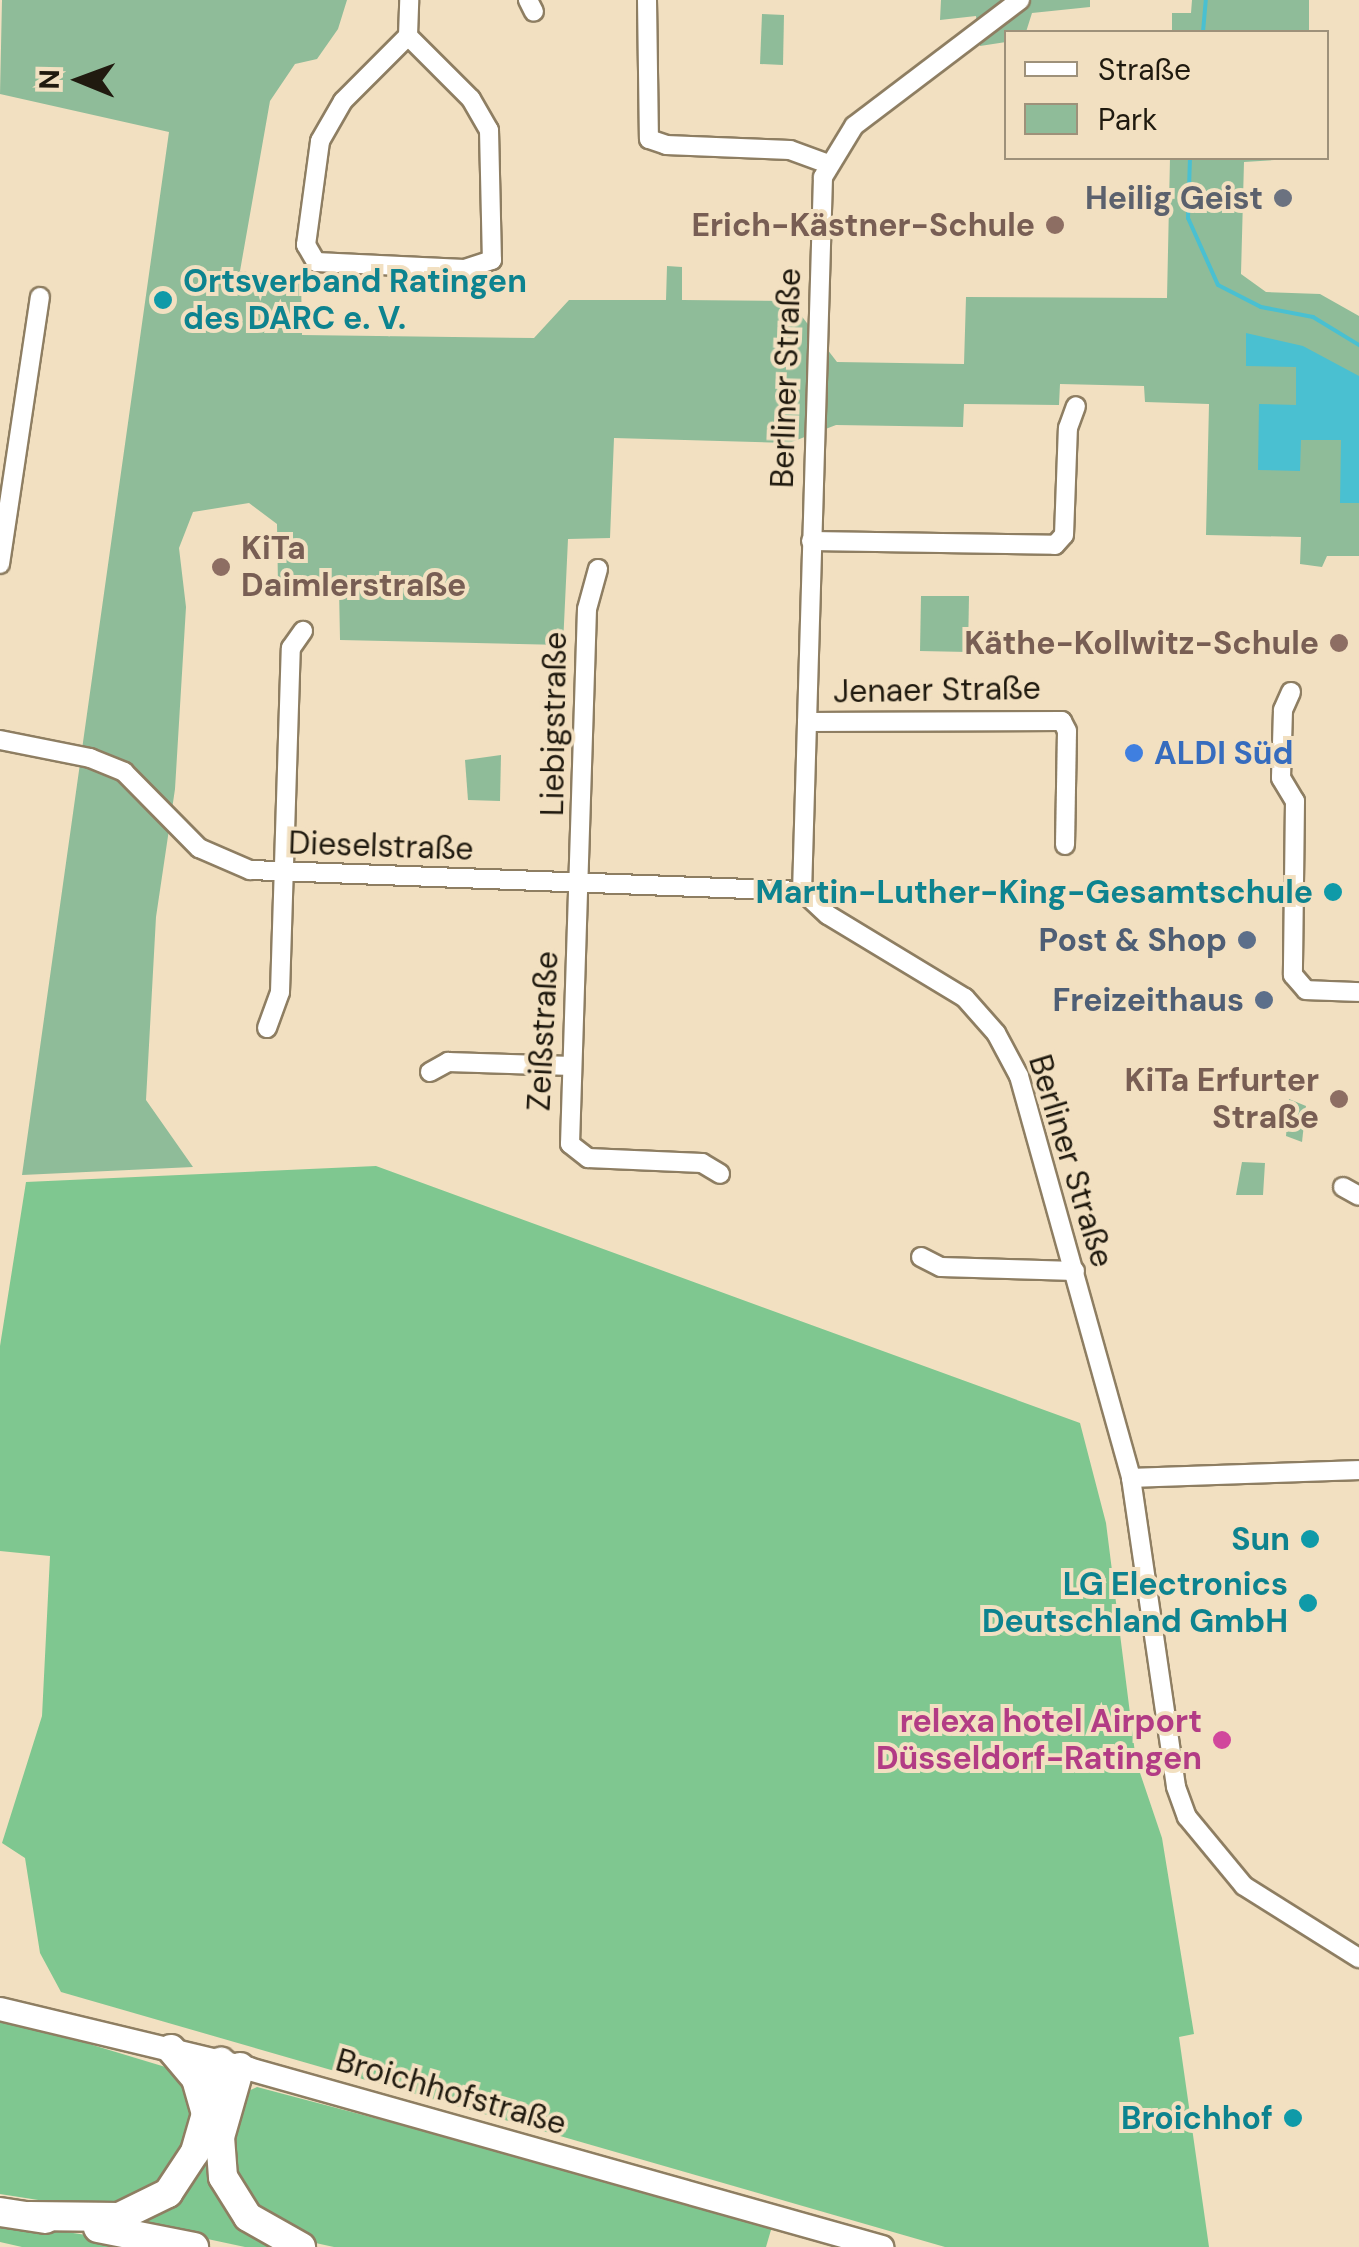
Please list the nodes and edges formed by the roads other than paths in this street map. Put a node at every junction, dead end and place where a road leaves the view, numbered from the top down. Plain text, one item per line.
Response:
1 (408, 0) edge
2 (647, 0) edge
3 (1020, 0) edge
4 (408, 36) junction
5 (828, 164) junction
6 (40, 297) dead end
7 (1076, 406) dead end
8 (811, 541) junction
9 (0, 564) edge
10 (598, 569) dead end
11 (303, 631) dead end
12 (1291, 692) dead end
13 (806, 722) junction
14 (0, 740) edge
15 (1065, 845) dead end
16 (284, 873) junction
17 (580, 882) junction
18 (802, 892) junction
19 (1359, 992) edge
20 (267, 1028) dead end
21 (572, 1066) junction
22 (430, 1072) dead end
23 (720, 1174) dead end
24 (921, 1256) dead end
25 (1075, 1271) junction
26 (1359, 1470) edge
27 (1130, 1478) junction
28 (1359, 1958) edge
29 (0, 2009) edge
30 (171, 2049) junction
31 (231, 2064) junction
32 (206, 2115) junction
33 (0, 2212) edge
34 (29, 2216) junction
35 (194, 2247) edge
36 (302, 2247) edge
37 (882, 2247) edge

1 - 4 street
2 - 5 street
3 - 5 street, Berliner Straße
4 - 4 street
5 - 8 street, Berliner Straße
6 - 9 street
7 - 8 street
8 - 13 street, Berliner Straße
10 - 17 street, Liebigstraße
11 - 16 street
12 - 19 street
13 - 15 street, Jenaer Straße
13 - 18 street, Berliner Straße
14 - 16 street, Dieselstraße
16 - 17 street, Dieselstraße
16 - 20 street
17 - 18 street, Dieselstraße
17 - 21 street, Zeißstraße
18 - 25 street, Berliner Straße
21 - 22 street
21 - 23 street, Zeißstraße
24 - 25 street
25 - 27 street, Berliner Straße
26 - 27 street
27 - 28 street, Berliner Straße
29 - 30 main road, Broichhofstraße
30 - 31 main road, Broichhofstraße
30 - 32 highway
31 - 32 highway
31 - 36 highway
31 - 37 main road, Broichhofstraße
32 - 34 highway
33 - 34 highway
34 - 35 highway

